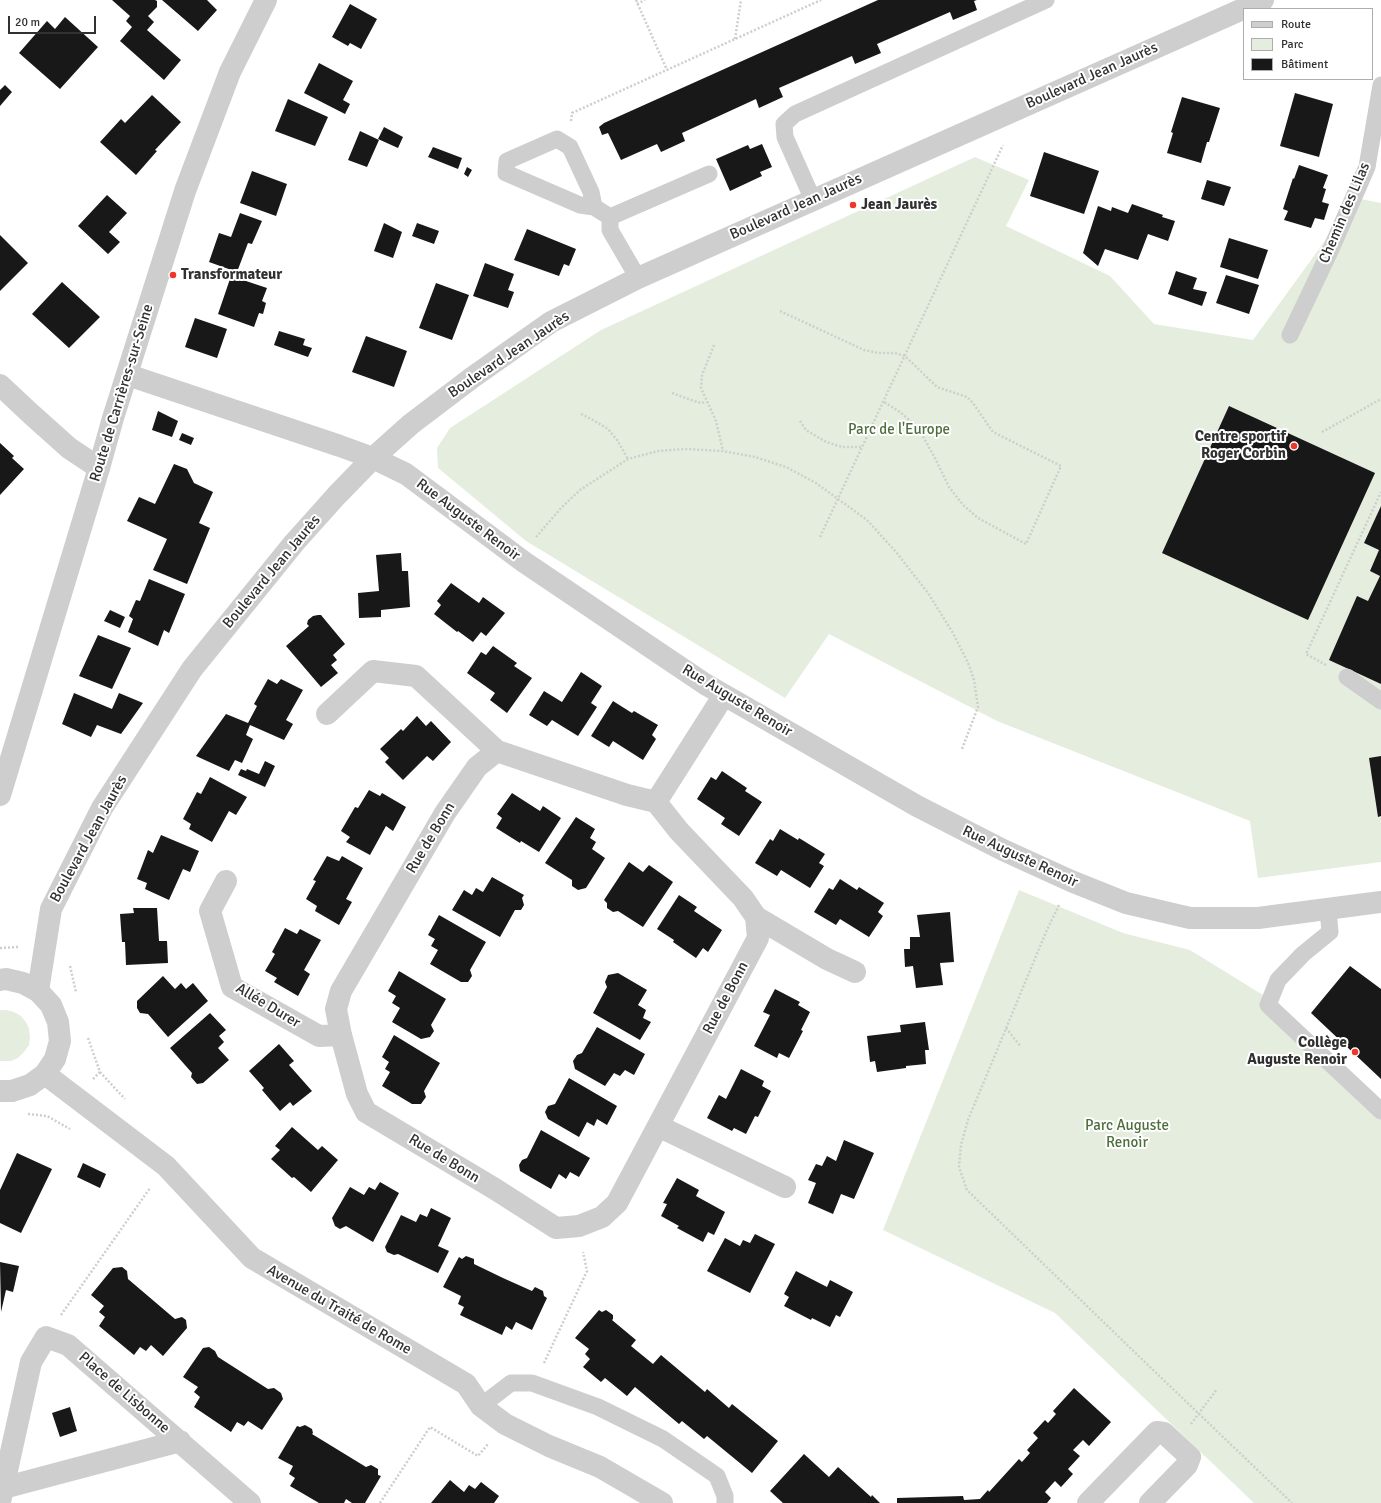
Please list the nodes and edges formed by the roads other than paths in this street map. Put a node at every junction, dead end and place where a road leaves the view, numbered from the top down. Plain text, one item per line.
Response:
1 (266, 0) edge
2 (1046, 0) edge
3 (1262, 0) edge
4 (1243, 8) edge
5 (1244, 8) edge
6 (1381, 85) edge
7 (708, 174) dead end
8 (813, 200) junction
9 (594, 207) junction
10 (610, 217) junction
11 (638, 278) junction
12 (1290, 335) dead end
13 (128, 375) junction
14 (0, 385) edge
15 (373, 458) junction
16 (99, 468) junction
17 (1348, 677) road end
18 (724, 695) junction
19 (1381, 701) edge
20 (327, 714) dead end
21 (497, 751) junction
22 (0, 795) edge
23 (656, 802) junction
24 (226, 881) dead end
25 (1381, 902) edge
26 (1328, 910) junction
27 (756, 917) junction
28 (855, 972) dead end
29 (0, 980) edge
30 (38, 991) junction
31 (341, 1035) junction
32 (45, 1074) junction
33 (0, 1091) edge
34 (1381, 1111) edge
35 (658, 1126) junction
36 (785, 1188) dead end
37 (481, 1406) junction
38 (180, 1441) junction
39 (2, 1495) edge
40 (250, 1503) edge
41 (662, 1503) edge
42 (725, 1503) edge
43 (1088, 1503) edge
44 (1150, 1503) edge

1 - 13 street, Route de Carrières-sur-Seine
2 - 8 lane
3 - 5 street, Boulevard Jean Jaurès
4 - 8 street, Boulevard Jean Jaurès
6 - 12 lane, Chemin des Lilas
7 - 10 lane
8 - 11 street, Boulevard Jean Jaurès
9 - 9 lane
9 - 10 lane
10 - 11 lane
11 - 15 street, Boulevard Jean Jaurès
13 - 15 street, Rue Auguste Renoir
13 - 16 street, Route de Carrières-sur-Seine
14 - 16 street
15 - 18 street, Rue Auguste Renoir
15 - 30 street, Boulevard Jean Jaurès
16 - 22 street, Route de Carrières-sur-Seine
17 - 19 lane
18 - 23 street
18 - 26 street, Rue Auguste Renoir
20 - 21 street
21 - 23 street
21 - 31 street, Rue de Bonn
23 - 27 street, Rue de Bonn
24 - 31 street, Allée Durer
25 - 26 street, Rue Auguste Renoir
26 - 34 lane
27 - 28 street
27 - 35 street, Rue de Bonn
29 - 30 street
30 - 32 street
31 - 35 street, Rue de Bonn
32 - 33 street
32 - 37 street, Avenue du Traité de Rome
35 - 36 street
37 - 41 street, Avenue du Traité de Rome
37 - 42 lane
38 - 39 street, Place de Lisbonne
38 - 39 street, Place de Lisbonne
38 - 40 street
43 - 44 street

